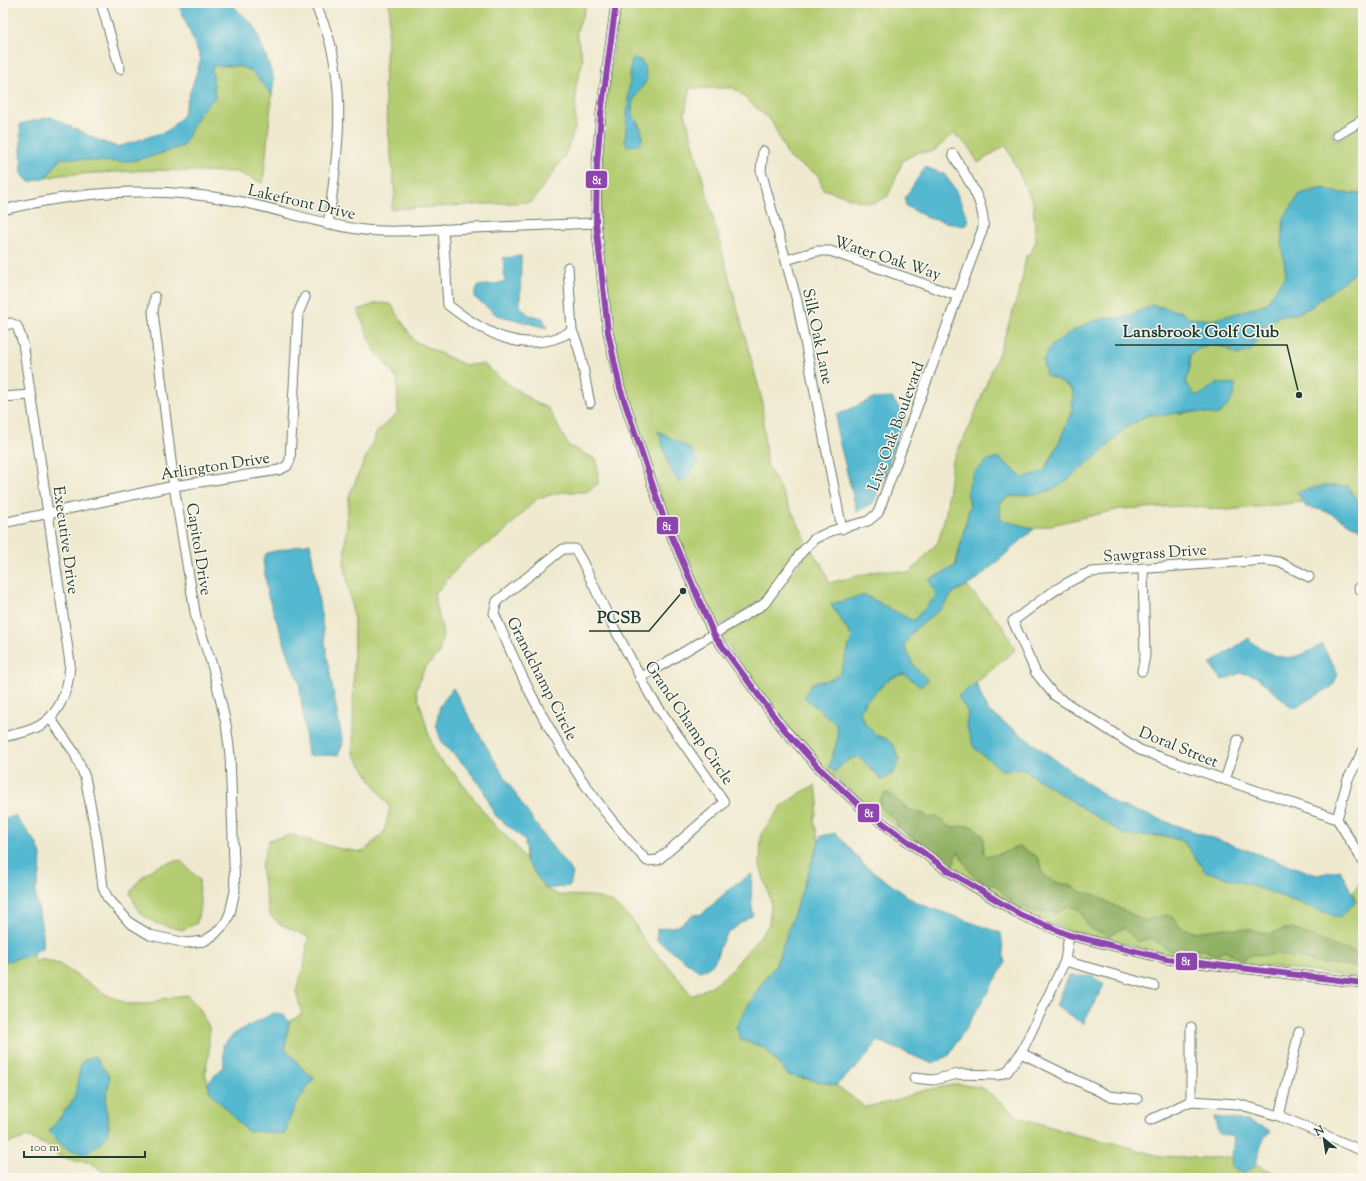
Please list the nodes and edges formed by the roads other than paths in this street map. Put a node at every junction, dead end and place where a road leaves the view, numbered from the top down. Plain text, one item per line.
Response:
1 (101, 3) edge
2 (314, 3) edge
3 (616, 3) edge
4 (120, 69) dead end
5 (1363, 120) edge
6 (1337, 135) dead end
7 (763, 151) dead end
8 (953, 154) dead end
9 (4, 206) edge
10 (596, 223) junction
11 (328, 225) junction
12 (444, 229) junction
13 (786, 260) junction
14 (568, 267) dead end
15 (958, 296) junction
16 (155, 297) dead end
17 (305, 298) dead end
18 (3, 326) edge
19 (572, 331) junction
20 (30, 395) junction
21 (3, 397) edge
22 (590, 403) dead end
23 (174, 486) junction
24 (48, 513) junction
25 (3, 523) edge
26 (842, 529) junction
27 (574, 549) joint
28 (1143, 568) junction
29 (1309, 577) dead end
30 (1013, 621) joint
31 (714, 634) junction
32 (1142, 671) dead end
33 (640, 678) junction
34 (50, 718) junction
35 (3, 737) edge
36 (1238, 740) dead end
37 (1363, 751) edge
38 (1225, 780) junction
39 (1337, 819) junction
40 (647, 861) joint
41 (1363, 861) edge
42 (1069, 935) junction
43 (1065, 960) junction
44 (1363, 983) edge
45 (1154, 986) dead end
46 (1191, 1027) dead end
47 (1299, 1032) dead end
48 (1021, 1053) junction
49 (914, 1078) dead end
50 (1137, 1098) dead end
51 (1191, 1101) junction
52 (1279, 1116) junction
53 (1150, 1120) dead end
54 (1363, 1151) edge

1 - 4 street
2 - 11 street
3 - 10 street
5 - 6 street
7 - 13 street, Silk Oak Lane
8 - 15 street, Live Oak Boulevard
9 - 11 street, Lakefront Drive
10 - 12 street, Lakefront Drive
10 - 31 street
11 - 12 street, Lakefront Drive
12 - 19 street
13 - 15 street, Water Oak Way
13 - 26 street, Silk Oak Lane
14 - 19 street
15 - 26 street, Live Oak Boulevard
16 - 23 street, Capitol Drive
17 - 23 street, Arlington Drive
18 - 20 street, Executive Drive
19 - 22 street
20 - 21 street
20 - 24 street, Executive Drive
23 - 24 street, Arlington Drive
23 - 34 street, Capitol Drive
24 - 25 street, Arlington Drive
24 - 34 street, Executive Drive
26 - 31 street, Live Oak Boulevard
27 - 33 street, Grand Champ Circle
27 - 40 street, Grandchamp Circle
28 - 29 street, Sawgrass Drive
28 - 30 street, Sawgrass Drive
28 - 32 street
30 - 38 street, Doral Street
31 - 33 street, Live Oak Boulevard
31 - 42 street
33 - 40 street, Grand Champ Circle
34 - 35 street, Executive Drive
36 - 38 street
37 - 39 street
38 - 39 street, Doral Street
39 - 41 street
42 - 43 street
42 - 44 street
43 - 45 street
43 - 48 street
46 - 51 street
47 - 52 street
48 - 49 street
48 - 50 street
51 - 52 street
51 - 53 street
52 - 54 street

